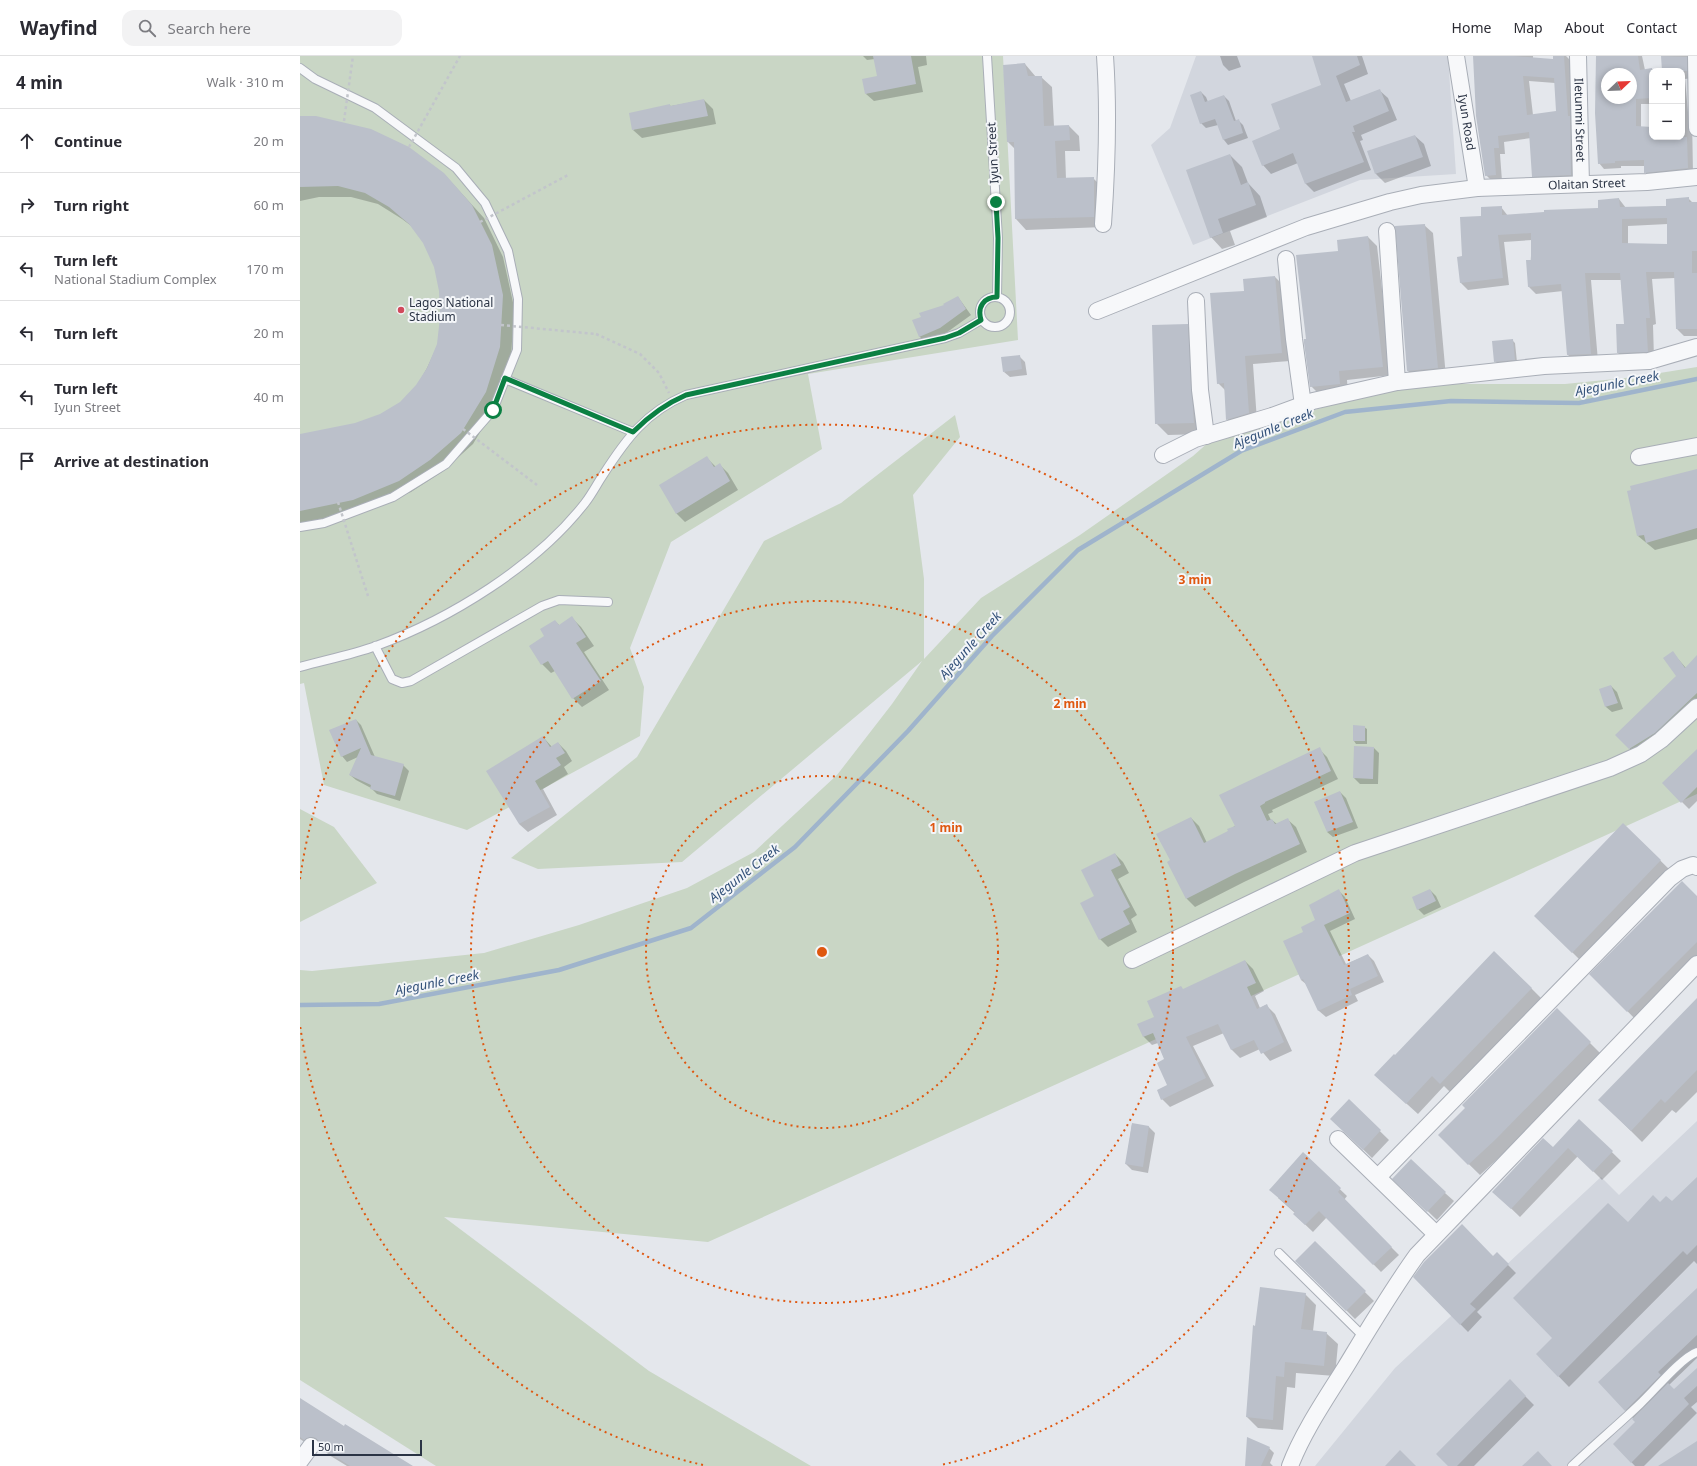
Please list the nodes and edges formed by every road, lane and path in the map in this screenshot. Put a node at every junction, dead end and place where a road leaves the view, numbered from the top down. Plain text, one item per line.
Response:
1 (353, 56) edge
2 (460, 56) edge
3 (987, 56) edge
4 (1105, 56) edge
5 (1456, 56) edge
6 (1578, 56) edge
7 (1696, 56) edge
8 (300, 68) edge
9 (344, 121) dead end
10 (1697, 128) edge
11 (409, 147) dead end
12 (568, 175) dead end
13 (1697, 177) edge
14 (1582, 184) junction
15 (1477, 188) junction
16 (480, 222) dead end
17 (1103, 224) dead end
18 (1387, 231) dead end
19 (1286, 259) dead end
20 (997, 297) junction
21 (1196, 301) dead end
22 (1098, 311) dead end
23 (981, 320) junction
24 (501, 325) dead end
25 (1697, 347) edge
26 (505, 378) junction
27 (1397, 382) junction
28 (673, 401) junction
29 (1303, 405) junction
30 (464, 429) dead end
31 (633, 432) junction
32 (1206, 436) junction
33 (1697, 446) edge
34 (1163, 455) dead end
35 (1639, 457) dead end
36 (537, 485) dead end
37 (338, 502) dead end
38 (300, 526) edge
39 (368, 596) dead end
40 (608, 602) dead end
41 (374, 646) junction
42 (300, 667) edge
43 (1697, 707) edge
44 (1697, 867) edge
45 (1132, 960) dead end
46 (1697, 964) edge
47 (1338, 1139) dead end
48 (1378, 1177) junction
49 (1436, 1234) junction
50 (1279, 1253) dead end
51 (1364, 1337) junction
52 (1697, 1352) edge
53 (311, 1446) dead end
54 (300, 1461) edge
55 (1290, 1466) edge
56 (1572, 1466) edge

1 - 9 path, bridge
2 - 11 path, bridge
3 - 20 lane, Iyun Street
4 - 17 street
5 - 15 street, Iyun Road
6 - 14 street, Iletunmi Street
7 - 10 street
8 - 26 lane
12 - 16 path, bridge
13 - 14 street, Olaitan Street
14 - 15 street, Olaitan Street
15 - 22 street, Olaitan Street
18 - 27 street
19 - 29 street
20 - 23 lane
20 - 23 lane
21 - 32 street
23 - 28 lane
24 - 28 path, bridge
25 - 27 street
26 - 31 lane
26 - 38 lane
27 - 29 street
28 - 31 lane
29 - 32 street
30 - 36 path, bridge
31 - 41 lane
32 - 34 street
33 - 35 street
37 - 39 path, bridge
40 - 41 lane
41 - 42 lane
43 - 45 street
44 - 48 street
46 - 49 street
47 - 48 street
48 - 49 street
49 - 51 street
50 - 51 lane
51 - 55 street
52 - 56 lane
53 - 54 street

